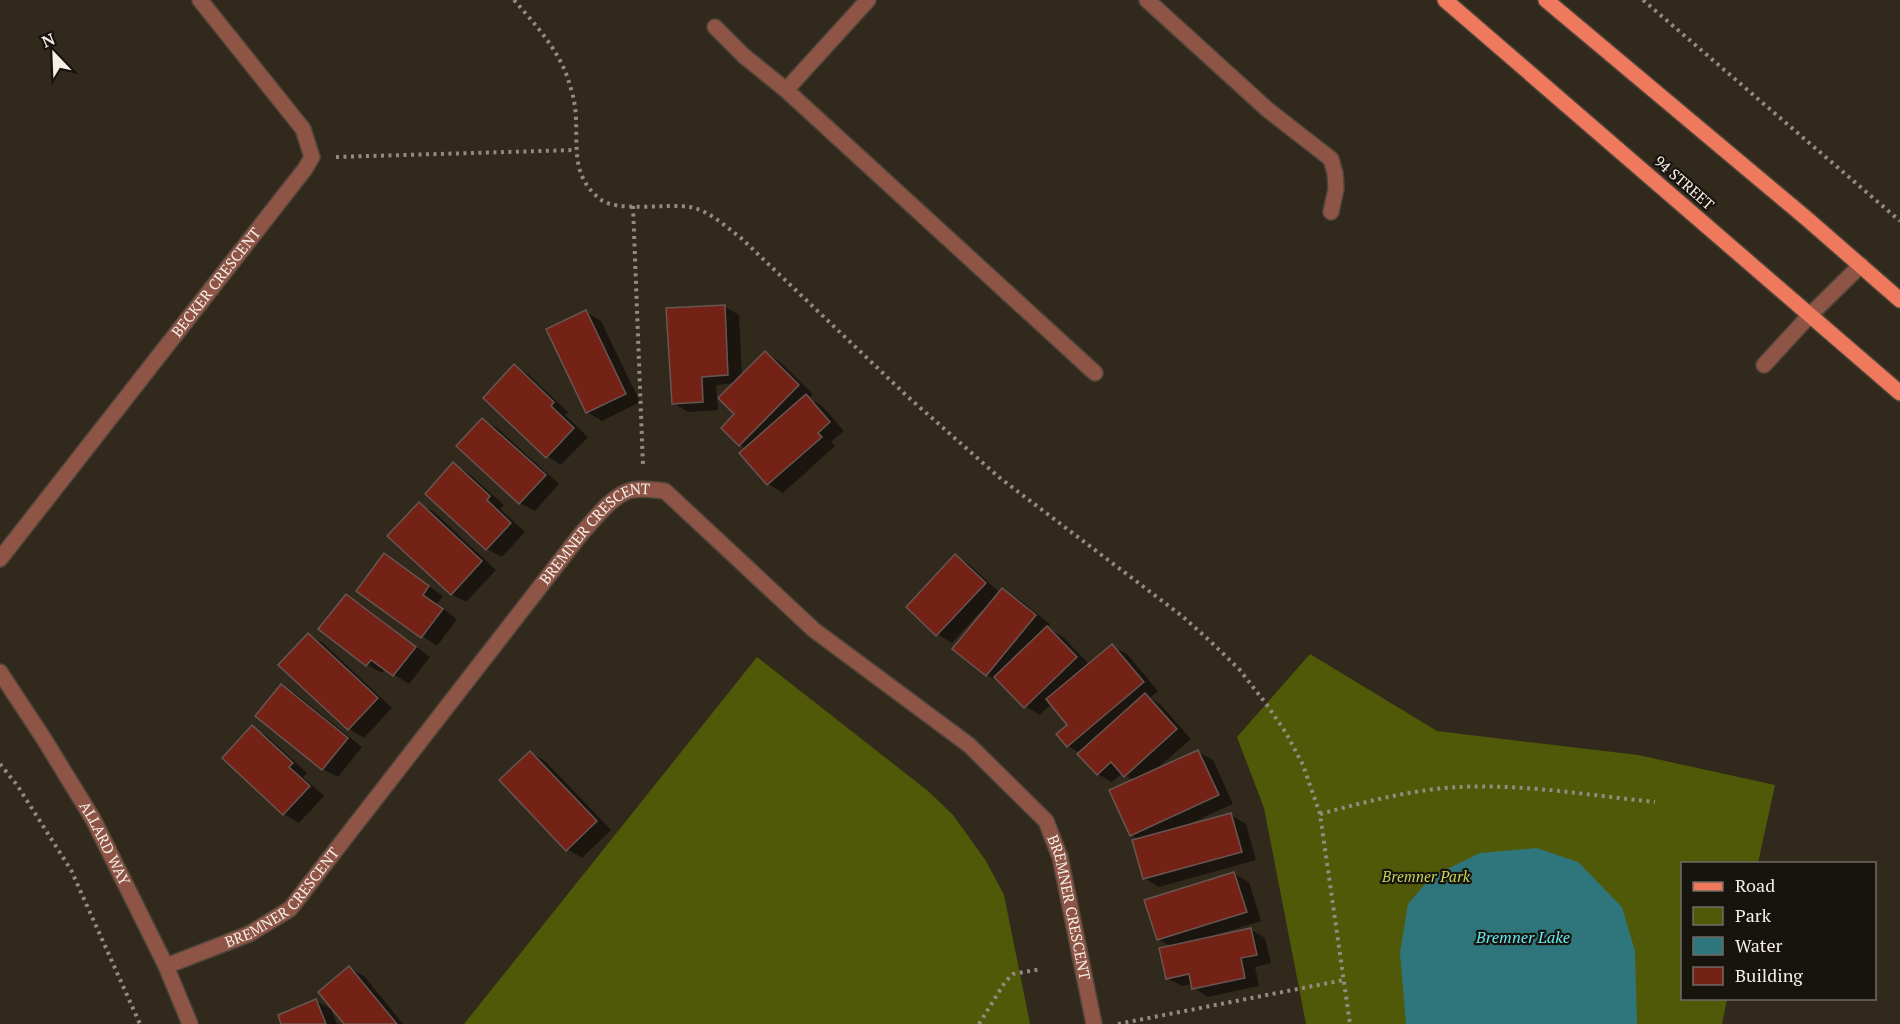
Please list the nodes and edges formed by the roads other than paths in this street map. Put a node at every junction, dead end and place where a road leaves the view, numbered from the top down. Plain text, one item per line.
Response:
1 (200, 0) edge
2 (868, 0) edge
3 (1147, 0) edge
4 (1445, 0) edge
5 (1546, 0) edge
6 (715, 27) dead end
7 (786, 90) junction
8 (1331, 212) dead end
9 (1860, 265) junction
10 (1900, 300) edge
11 (1809, 316) junction
12 (1764, 365) dead end
13 (1095, 373) dead end
14 (1900, 393) edge
15 (0, 559) edge
16 (0, 672) edge
17 (166, 966) junction
18 (190, 1024) edge
19 (1094, 1024) edge

1 - 15 street, BECKER CRESCENT
2 - 7 street
3 - 8 street
4 - 11 main road, 94 STREET
5 - 9 main road
6 - 7 street
7 - 13 street
9 - 10 main road
9 - 11 street
11 - 12 street
11 - 14 main road, 94 STREET
16 - 17 street, ALLARD WAY
17 - 18 street, ALLARD WAY
17 - 19 street, BREMNER CRESCENT

